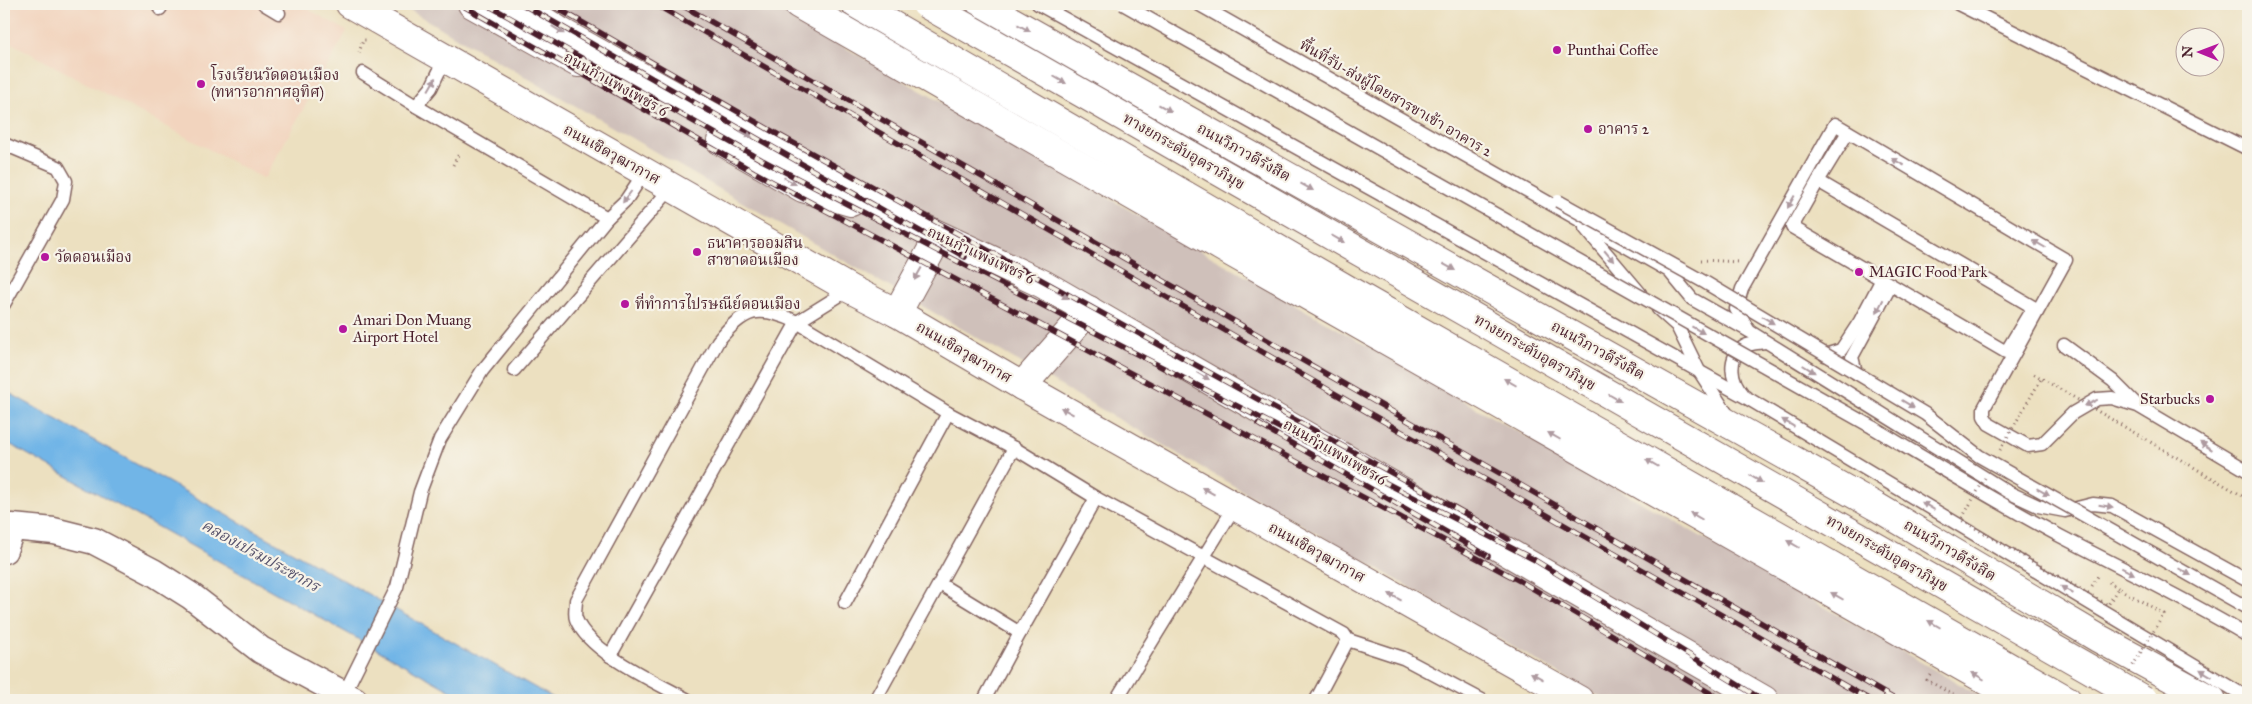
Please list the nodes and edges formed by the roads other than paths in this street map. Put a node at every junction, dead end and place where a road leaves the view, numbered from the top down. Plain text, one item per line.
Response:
1 (264, 4) edge
2 (350, 4) edge
3 (472, 4) edge
4 (517, 4) edge
5 (798, 4) edge
6 (856, 4) edge
7 (926, 4) edge
8 (981, 4) edge
9 (1038, 4) edge
10 (1123, 4) edge
11 (1131, 4) edge
12 (1198, 4) edge
13 (1209, 4) edge
14 (1958, 4) edge
15 (279, 13) dead end
16 (445, 59) junction
17 (363, 73) dead end
18 (416, 106) junction
19 (1848, 132) junction
20 (4, 144) edge
21 (2248, 149) edge
22 (644, 172) junction
23 (1818, 181) junction
24 (672, 187) junction
25 (898, 216) junction
26 (607, 218) junction
27 (1578, 220) junction
28 (939, 236) junction
29 (2062, 258) junction
30 (1887, 282) junction
31 (850, 289) junction
32 (1640, 293) junction
33 (4, 303) edge
34 (2033, 307) junction
35 (1089, 310) junction
36 (897, 313) junction
37 (797, 322) junction
38 (1865, 324) junction
39 (1749, 331) junction
40 (1765, 342) junction
41 (2064, 345) dead end
42 (1825, 354) junction
43 (514, 370) dead end
44 (1699, 371) junction
45 (1856, 373) junction
46 (1022, 386) junction
47 (1747, 398) junction
48 (2138, 406) junction
49 (948, 413) junction
50 (1736, 428) junction
51 (1014, 448) junction
52 (2248, 471) edge
53 (1961, 481) junction
54 (2008, 492) junction
55 (1096, 498) junction
56 (1235, 506) junction
57 (4, 550) edge
58 (1202, 558) junction
59 (2248, 581) edge
60 (940, 584) junction
61 (845, 603) dead end
62 (2244, 606) edge
63 (1020, 633) junction
64 (2248, 636) edge
65 (1348, 640) junction
66 (610, 656) junction
67 (347, 698) edge
68 (2248, 698) edge
69 (688, 700) edge
70 (875, 700) edge
71 (984, 700) edge
72 (1116, 700) edge
73 (1316, 700) edge
74 (1482, 700) edge
75 (1580, 700) edge
76 (1764, 700) edge
77 (2020, 700) edge
78 (2067, 700) edge
79 (2144, 700) edge
80 (2212, 700) edge

1 - 15 lane
2 - 16 main road, ถนนเชิดวุฒากาศ
3 -> 25 main road, ถนนกำแพงเพชร 6
4 -> 25 main road, ถนนกำแพงเพชร 6
77 -> 5 main road
78 -> 6 main road
7 -> 79 main road, ทางยกระดับอุตราภิมุข, bridge
8 -> 50 main road, ถนนวิภาวดีรังสิต
9 - 44 lane
10 -> 53 lane, bridge
11 - 32 lane
12 - 27 lane, พื้นที่รับ-ส่งผู้โดยสารขาเข้า อาคาร 2
13 -> 42 lane, bridge
14 - 21 lane
18 -> 16 lane
16 - 22 main road, ถนนเชิดวุฒากาศ
17 - 18 lane
18 - 26 lane
19 - 23 lane
29 -> 19 lane
19 -> 39 lane
20 - 33 lane
22 - 24 main road, ถนนเชิดวุฒากาศ
22 -> 26 lane
23 - 30 lane
23 - 34 lane
24 - 31 main road, ถนนเชิดวุฒากาศ
24 - 43 lane
25 - 28 main road, ถนนกำแพงเพชร 6
26 - 67 lane
27 -> 32 lane
27 - 39 lane, พื้นที่รับ-ส่งผู้โดยสารขาเข้า อาคาร 2
28 -> 35 main road, ถนนกำแพงเพชร 6
28 -> 36 main road
29 - 34 lane
48 -> 29 lane
30 - 34 lane
30 - 38 lane
31 - 36 main road, ถนนเชิดวุฒากาศ
31 - 37 lane
32 - 44 lane
35 - 46 main road
35 -> 76 main road, ถนนกำแพงเพชร 6
36 - 46 main road, ถนนเชิดวุฒากาศ
37 - 49 lane
37 - 66 lane
37 - 66 lane
38 - 42 lane
38 - 45 lane
39 - 40 lane, พื้นที่รับ-ส่งผู้โดยสารขาเข้า อาคาร 2
40 - 47 lane
40 -> 54 lane, พื้นที่รับ-ส่งผู้โดยสารขาเข้า อาคาร 2
41 - 48 lane
42 - 45 lane, bridge
44 - 47 lane
44 - 50 lane
45 -> 62 lane, bridge
56 -> 46 main road, ถนนเชิดวุฒากาศ
68 -> 47 lane
52 -> 48 lane
49 - 51 lane
49 - 61 lane
50 - 80 main road, ถนนวิภาวดีรังสิต
51 - 55 lane
51 - 60 lane
53 - 54 lane
53 -> 64 lane
54 -> 59 lane
55 - 58 lane
55 - 63 lane
56 - 58 lane
75 -> 56 main road, ถนนเชิดวุฒากาศ
57 - 67 street
58 - 65 lane
58 - 72 lane
60 - 63 lane
60 - 70 lane
63 - 71 lane
65 - 73 lane
65 - 74 lane
66 - 69 lane

